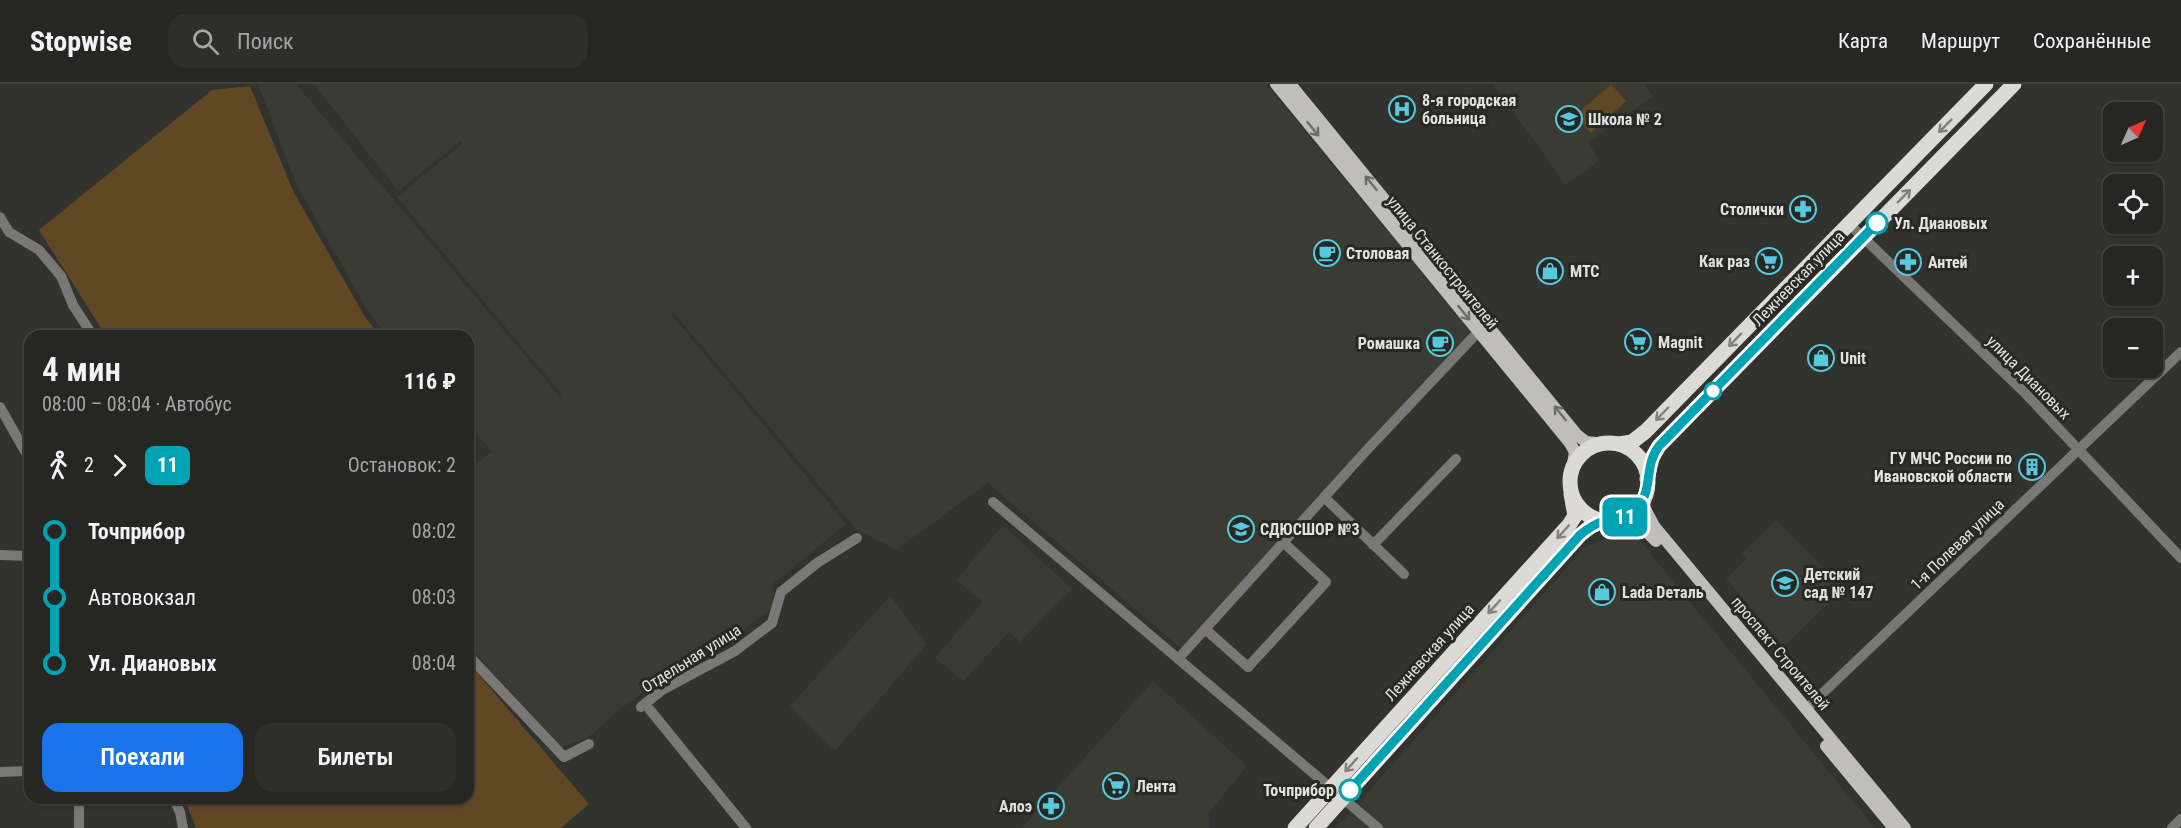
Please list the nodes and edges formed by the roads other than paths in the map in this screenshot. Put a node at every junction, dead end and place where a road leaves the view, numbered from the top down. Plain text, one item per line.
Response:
1 (1276, 84) edge
2 (1290, 84) edge
3 (1986, 84) edge
4 (2014, 84) edge
5 (0, 217) edge
6 (1848, 223) junction
7 (9, 232) junction
8 (1863, 237) junction
9 (0, 240) edge
10 (89, 330) edge
11 (1479, 331) junction
12 (2181, 352) edge
13 (0, 407) edge
14 (1612, 444) junction
15 (2078, 448) junction
16 (24, 449) edge
17 (1456, 459) dead end
18 (1574, 464) junction
19 (1647, 479) junction
20 (1571, 494) junction
21 (1645, 495) junction
22 (1324, 498) junction
23 (993, 502) dead end
24 (1613, 520) junction
25 (857, 538) dead end
26 (1283, 542) junction
27 (1374, 545) junction
28 (0, 555) edge
29 (24, 556) edge
30 (2181, 558) edge
31 (1404, 574) dead end
32 (1205, 629) junction
33 (1178, 659) junction
34 (474, 661) edge
35 (1803, 712) junction
36 (589, 744) dead end
37 (24, 771) edge
38 (0, 772) edge
39 (1330, 788) junction
40 (1342, 798) junction
41 (79, 804) edge
42 (176, 804) edge
43 (2181, 819) edge
44 (78, 828) edge
45 (183, 828) edge
46 (746, 828) edge
47 (1294, 828) edge
48 (1316, 828) edge
49 (1378, 828) edge
50 (1894, 828) edge
51 (1905, 828) edge
52 (2172, 828) edge

1 -> 11 main road, улица Станкостроителей
14 -> 2 main road, улица Станкостроителей
3 -> 6 highway, Лежневская улица
8 -> 4 highway, Лежневская улица
5 - 7 street
6 - 8 street, улица Диановых
6 -> 14 highway, Лежневская улица
7 - 9 street
7 - 10 street
8 - 15 street, улица Диановых
8 - 19 highway, Лежневская улица
11 - 18 main road, улица Станкостроителей
11 - 22 street
12 - 15 street, 1-я Полевая улица
13 - 16 street
14 - 18 highway
14 - 19 highway
15 - 30 street, улица Диановых
15 - 35 street, 1-я Полевая улица
17 - 27 street
18 - 20 highway
19 - 21 highway
20 - 24 highway
20 -> 39 highway, Лежневская улица
21 - 24 highway
21 - 35 main road, проспект Строителей
22 - 26 street
22 - 27 street
23 - 33 street
24 - 35 main road, проспект Строителей
24 - 40 highway, Лежневская улица
25 - 46 street, Отдельная улица
26 - 32 street
26 - 32 street
27 - 31 street
28 - 29 street
32 - 33 street
33 - 39 street
34 - 36 street
35 - 50 main road, проспект Строителей
35 - 51 main road, проспект Строителей
37 - 38 street
39 - 40 street
39 - 47 highway, Лежневская улица
40 - 48 highway, Лежневская улица
40 - 49 street
41 - 44 street
42 - 45 street
43 - 52 street

